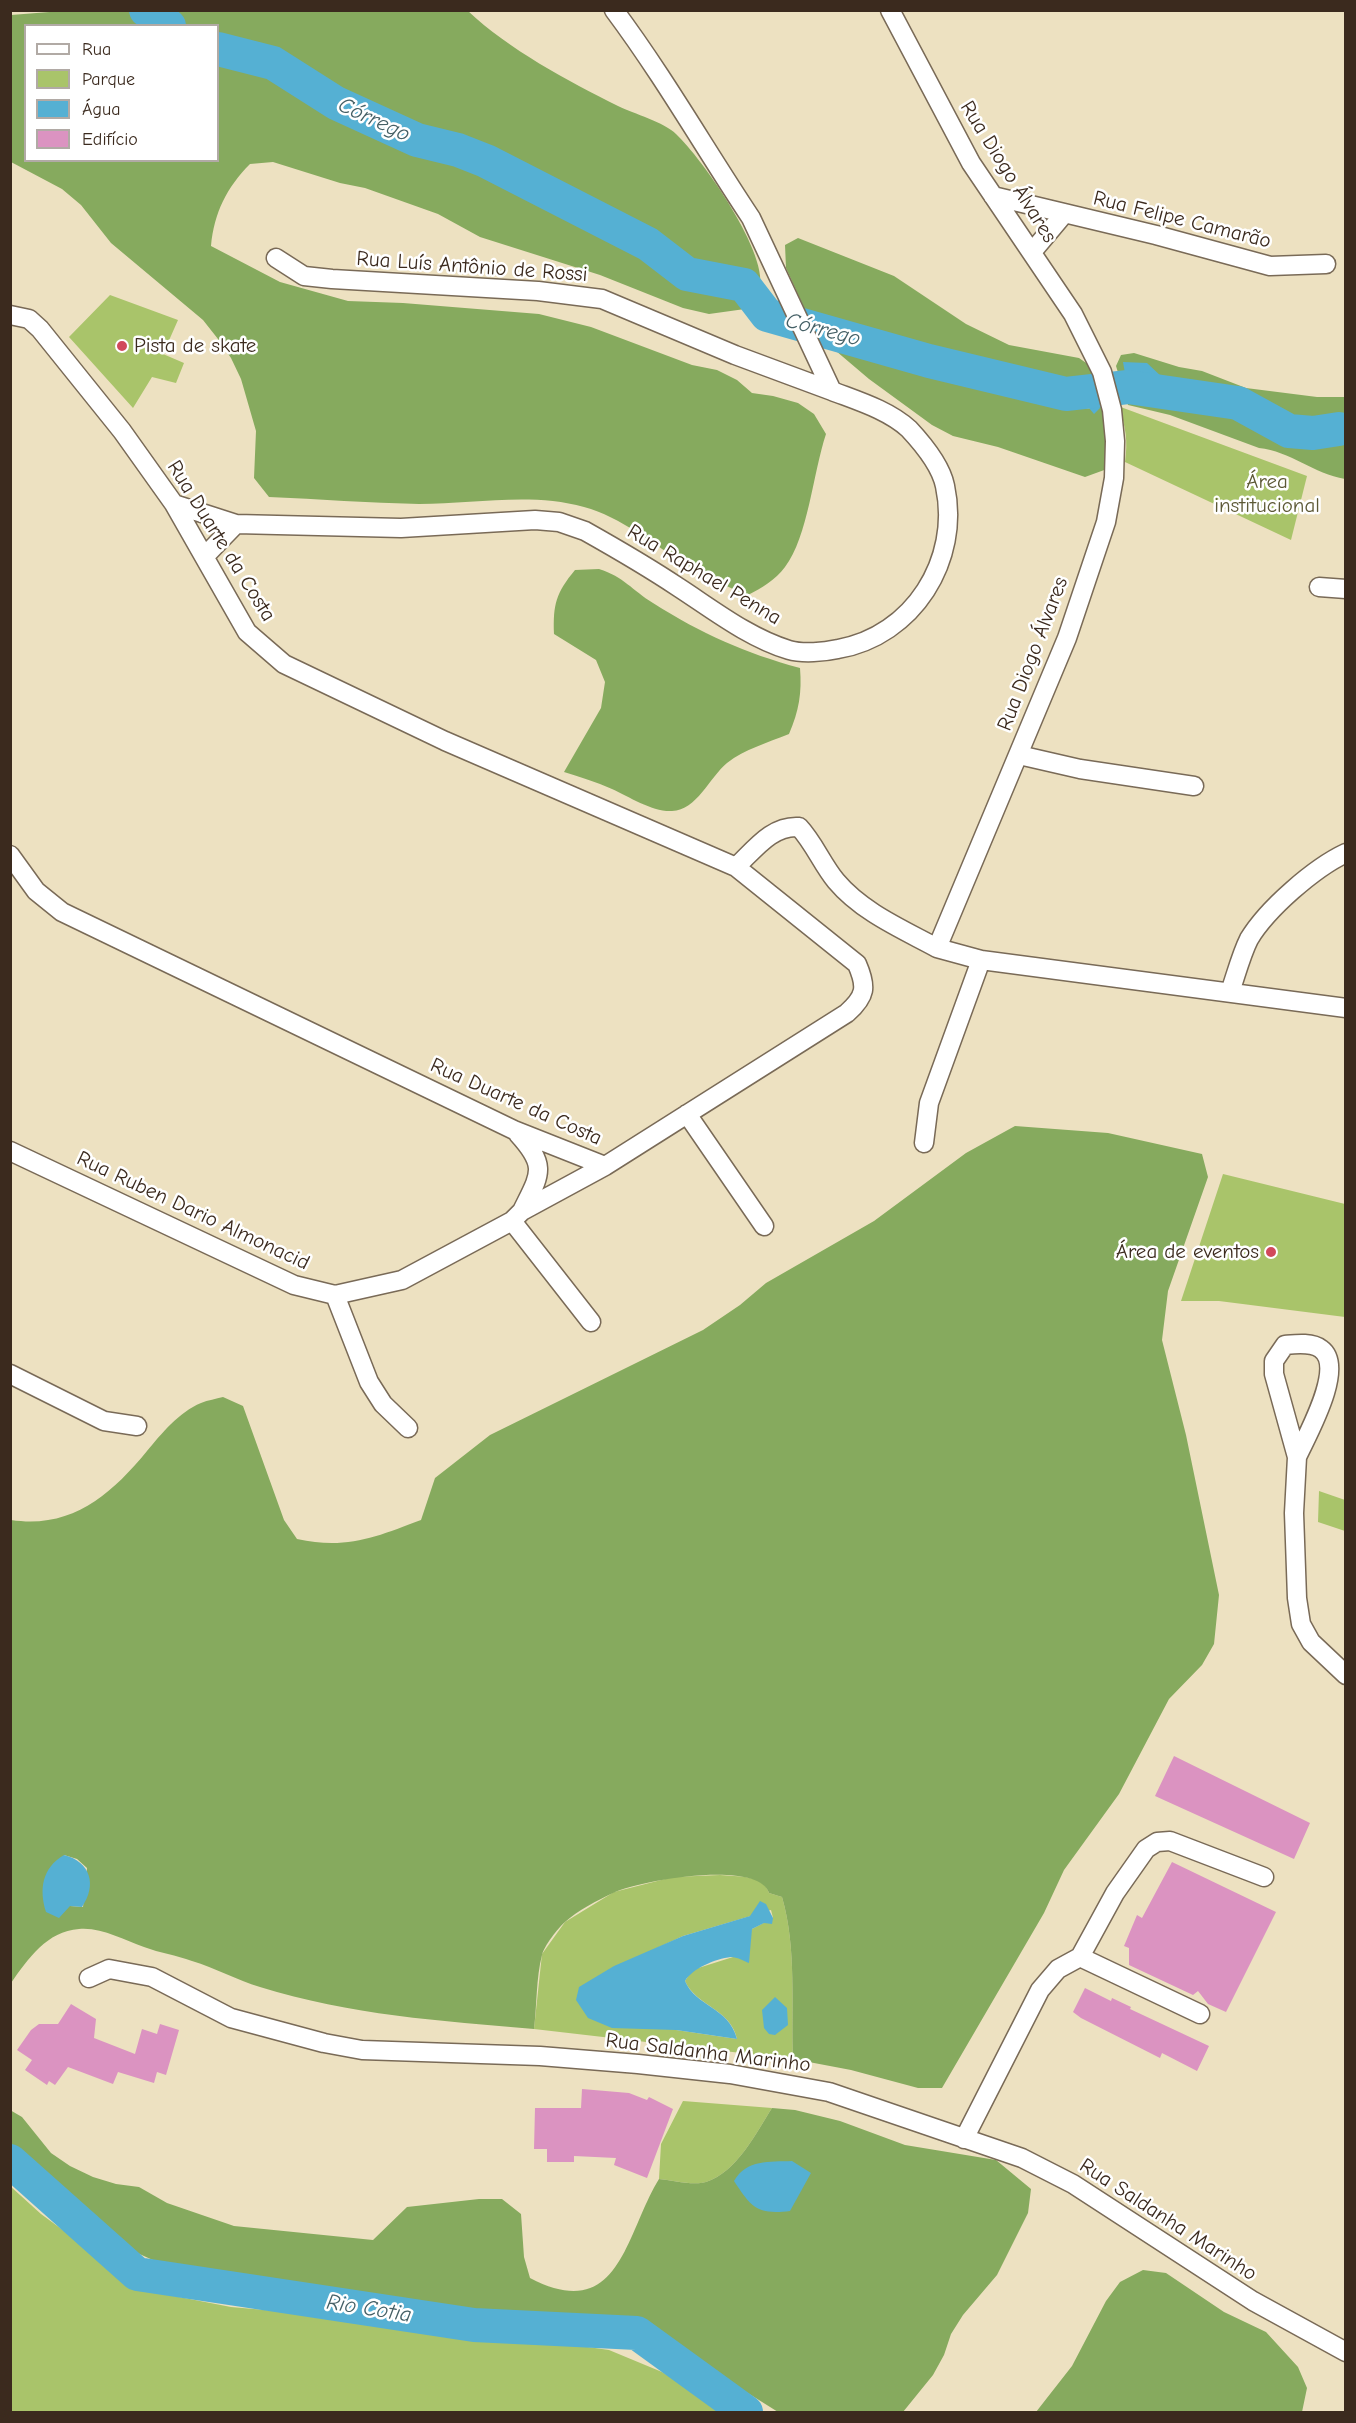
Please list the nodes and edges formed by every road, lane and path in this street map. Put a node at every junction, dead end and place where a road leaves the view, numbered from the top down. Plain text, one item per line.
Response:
1 (614, 10) edge
2 (890, 10) edge
3 (993, 195) junction
4 (1064, 214) junction
5 (1032, 252) junction
6 (276, 258) dead end
7 (1326, 264) dead end
8 (10, 315) edge
9 (832, 391) junction
10 (174, 504) junction
11 (236, 524) junction
12 (205, 556) junction
13 (1319, 587) dead end
14 (1346, 590) edge
15 (1018, 755) junction
16 (1194, 786) dead end
17 (1346, 853) edge
18 (10, 855) edge
19 (736, 867) junction
20 (937, 948) junction
21 (981, 960) junction
22 (1230, 992) junction
23 (1346, 1008) edge
24 (687, 1114) junction
25 (514, 1130) junction
26 (924, 1143) dead end
27 (10, 1152) edge
28 (605, 1166) junction
29 (517, 1216) junction
30 (764, 1226) dead end
31 (335, 1295) junction
32 (591, 1322) dead end
33 (10, 1374) edge
34 (137, 1426) dead end
35 (408, 1428) dead end
36 (1297, 1457) junction
37 (1346, 1675) edge
38 (1264, 1877) dead end
39 (1080, 1957) junction
40 (88, 1978) dead end
41 (1200, 2014) dead end
42 (964, 2139) junction
43 (1346, 2352) edge

1 - 9 street
2 - 3 street, Rua Diogo Álvares
3 - 4 street, Rua Felipe Camarão
3 - 5 street, Rua Diogo Álvares
4 - 5 street, Rua Felipe Camarão
4 - 7 street, Rua Felipe Camarão
5 - 15 street, Rua Diogo Álvares
6 - 9 street, Rua Luís Antônio de Rossi
8 - 10 street, Rua Duarte da Costa
9 - 11 street, Rua Raphael Penna
10 - 11 street, Rua Raphael Penna
10 - 12 street, Rua Duarte da Costa
11 - 12 street
12 - 19 street, Rua Duarte da Costa
13 - 14 street
15 - 16 street
15 - 20 street, Rua Diogo Álvares
17 - 22 street
18 - 25 street, Rua Duarte da Costa
19 - 20 street
19 - 24 street, Rua Duarte da Costa
20 - 21 street
21 - 22 street
21 - 26 street
22 - 23 street
24 - 28 street, Rua Duarte da Costa
24 - 30 street
25 - 28 street, Rua Duarte da Costa
25 - 29 street
27 - 31 street, Rua Ruben Dario Almonacid
28 - 29 street, Rua Ruben Dario Almonacid
29 - 31 street, Rua Ruben Dario Almonacid
29 - 32 street
31 - 35 street
33 - 34 street
36 - 36 street
36 - 37 street
38 - 39 street
39 - 41 street
39 - 42 street
40 - 42 street, Rua Saldanha Marinho
42 - 43 street, Rua Saldanha Marinho

